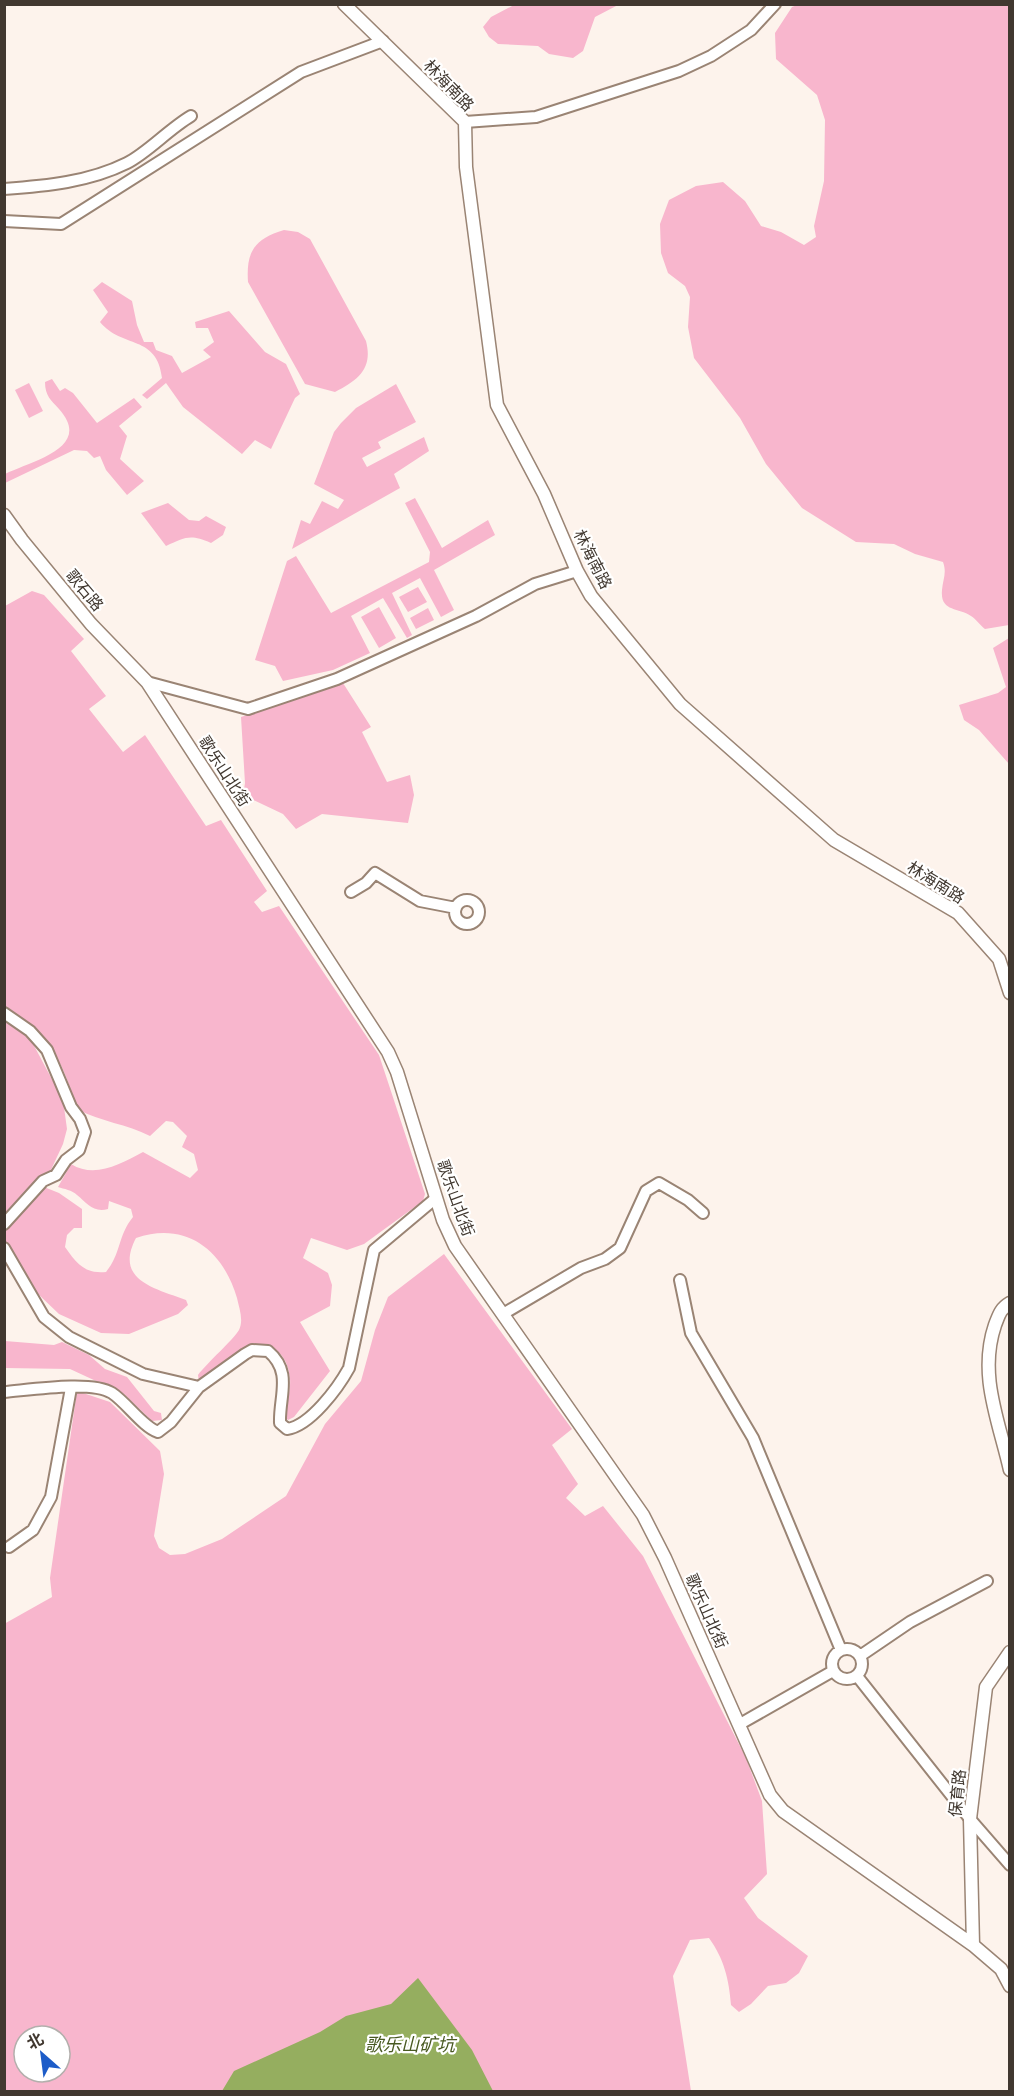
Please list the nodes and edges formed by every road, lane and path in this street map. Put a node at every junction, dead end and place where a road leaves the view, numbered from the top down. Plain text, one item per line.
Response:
1 (344, 4) edge
2 (775, 4) edge
3 (383, 41) junction
4 (191, 116) dead end
5 (465, 122) junction
6 (4, 189) edge
7 (4, 221) edge
8 (5, 519) edge
9 (577, 571) junction
10 (147, 682) junction
11 (351, 892) dead end
12 (456, 908) dead end
13 (1010, 993) edge
14 (4, 1013) edge
15 (436, 1198) junction
16 (703, 1213) dead end
17 (4, 1224) edge
18 (4, 1248) edge
19 (680, 1280) dead end
20 (1010, 1303) edge
21 (503, 1314) junction
22 (198, 1387) junction
23 (71, 1388) junction
24 (4, 1392) edge
25 (1007, 1449) edge
26 (1010, 1470) edge
27 (9, 1547) dead end
28 (987, 1581) dead end
29 (841, 1650) junction
30 (1010, 1652) edge
31 (860, 1656) junction
32 (833, 1671) junction
33 (857, 1676) junction
34 (740, 1724) junction
35 (970, 1819) junction
36 (1010, 1865) edge
37 (973, 1945) junction
38 (1010, 1986) edge

1 - 3 main road, 林海南路
2 - 5 street
3 - 5 main road, 林海南路
3 - 7 street
4 - 6 street
5 - 9 main road, 林海南路
8 - 10 main road, 歌石路
9 - 10 street
9 - 13 main road, 林海南路
10 - 15 main road, 歌乐山北街
11 - 12 street
14 - 17 street
15 - 21 main road, 歌乐山北街
15 - 22 street
16 - 21 street
18 - 22 street
19 - 29 street
20 - 25 main road
21 - 34 main road, 歌乐山北街
22 - 23 street
23 - 24 street
23 - 27 street
25 - 26 main road
28 - 31 street
29 - 31 street
29 - 32 street
30 - 35 main road, 保育路
31 - 33 street
32 - 33 street
32 - 34 street
33 - 35 street
34 - 37 main road, 歌乐山北街
35 - 36 street
35 - 37 main road, 保育路
37 - 38 main road, 歌乐山北街

